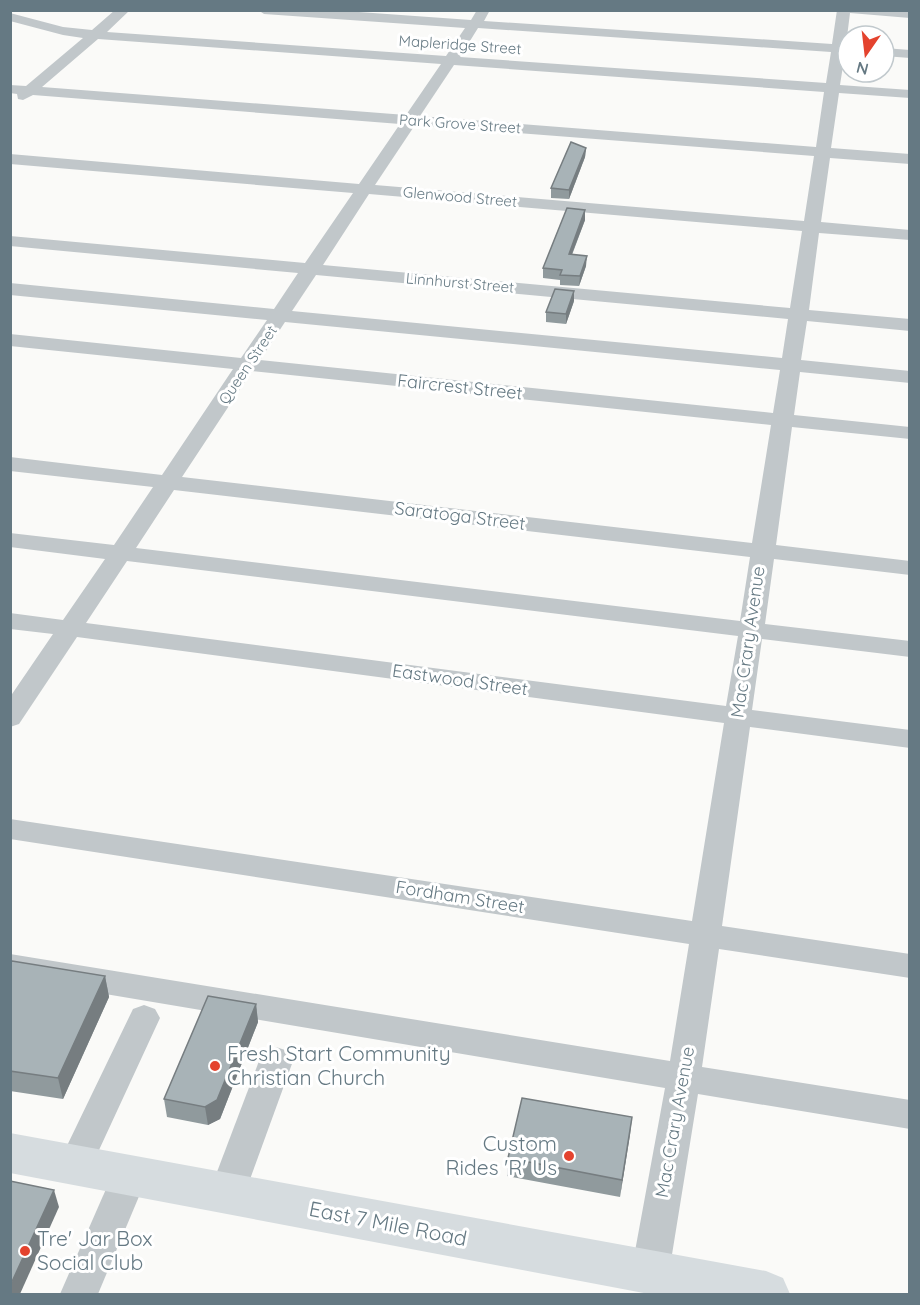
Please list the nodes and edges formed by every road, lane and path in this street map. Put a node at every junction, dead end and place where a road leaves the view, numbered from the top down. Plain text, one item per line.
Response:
1 (124, 10) edge
2 (264, 10) edge
3 (855, 10) edge
4 (909, 14) edge
5 (10, 17) edge
6 (479, 17) edge
7 (95, 35) junction
8 (836, 48) edge
9 (451, 61) junction
10 (836, 76) edge
11 (833, 88) junction
12 (10, 89) edge
13 (29, 91) junction
14 (909, 94) edge
15 (10, 106) edge
16 (411, 120) junction
17 (823, 152) junction
18 (10, 159) edge
19 (909, 159) edge
20 (365, 189) junction
21 (811, 227) junction
22 (909, 235) edge
23 (10, 241) edge
24 (312, 269) junction
25 (10, 289) edge
26 (798, 314) junction
27 (280, 316) junction
28 (909, 325) edge
29 (10, 340) edge
30 (248, 365) junction
31 (790, 366) junction
32 (909, 377) edge
33 (782, 420) junction
34 (909, 433) edge
35 (10, 464) edge
36 (169, 482) junction
37 (10, 540) edge
38 (762, 550) junction
39 (121, 554) junction
40 (909, 568) edge
41 (10, 621) edge
42 (70, 629) junction
43 (750, 630) junction
44 (909, 649) edge
45 (737, 717) junction
46 (10, 718) edge
47 (909, 740) edge
48 (10, 829) edge
49 (705, 934) junction
50 (10, 966) edge
51 (909, 966) edge
52 (144, 1018) dead end
53 (276, 1061) dead end
54 (684, 1078) junction
55 (909, 1115) edge
56 (10, 1153) edge
57 (75, 1165) junction
58 (130, 1175) junction
59 (226, 1193) junction
60 (650, 1273) junction
61 (79, 1294) edge
62 (766, 1294) edge

1 - 7 street
2 - 6 street
3 - 4 street
5 - 7 street, Mapleridge Street
6 - 8 street
6 - 9 street, Queen Street
7 - 9 street, Mapleridge Street
7 - 13 street
9 - 11 street, Mapleridge Street
9 - 16 street, Queen Street
10 - 11 street, Mac Crary Avenue
11 - 14 street, Mapleridge Street
11 - 17 street, Mac Crary Avenue
12 - 13 street, Park Grove Street
13 - 15 street
13 - 16 street, Park Grove Street
16 - 17 street, Park Grove Street
16 - 20 street, Queen Street
17 - 19 street, Park Grove Street
17 - 21 street, Mac Crary Avenue
18 - 20 street, Glenwood Street
20 - 21 street, Glenwood Street
20 - 24 street, Queen Street
21 - 22 street, Glenwood Street
21 - 26 street, Mac Crary Avenue
23 - 24 street, Linnhurst Street
24 - 26 street, Linnhurst Street
24 - 27 street, Queen Street
25 - 27 street
26 - 28 street, Linnhurst Street
26 - 31 street, Mac Crary Avenue
27 - 30 street, Queen Street
27 - 31 street
29 - 30 street, Faircrest Street
30 - 33 street, Faircrest Street
30 - 36 street, Queen Street
31 - 32 street
31 - 33 street, Mac Crary Avenue
33 - 34 street, Faircrest Street
33 - 38 street, Mac Crary Avenue
35 - 36 street, Saratoga Street
36 - 38 street, Saratoga Street
36 - 39 street, Queen Street
37 - 39 street
38 - 40 street, Saratoga Street
38 - 43 street, Mac Crary Avenue
39 - 42 street, Queen Street
39 - 43 street
41 - 42 street, Eastwood Street
42 - 45 street, Eastwood Street
42 - 46 street, Queen Street
43 - 44 street
43 - 45 street, Mac Crary Avenue
45 - 47 street, Eastwood Street
45 - 49 street, Mac Crary Avenue
48 - 49 street, Fordham Street
49 - 51 street, Fordham Street
49 - 54 street, Mac Crary Avenue
50 - 54 street
52 - 57 street
53 - 59 street
54 - 55 street
54 - 60 street, Mac Crary Avenue
56 - 57 main road, East 7 Mile Road
57 - 58 main road, East 7 Mile Road
58 - 59 main road, East 7 Mile Road
58 - 61 street
59 - 60 main road, East 7 Mile Road
60 - 62 main road, East 7 Mile Road

